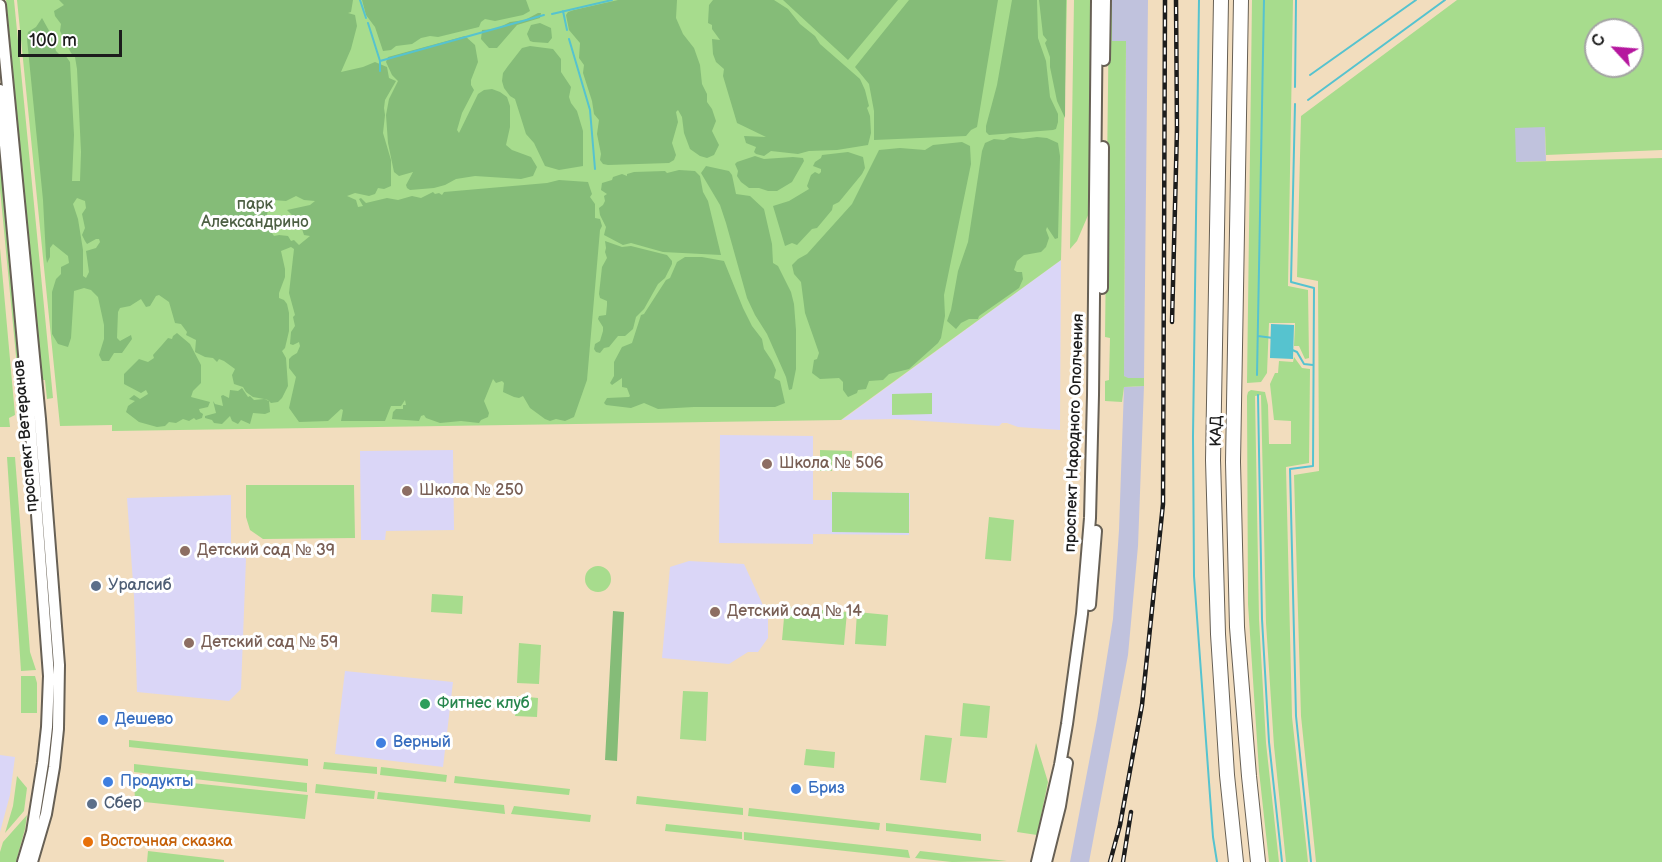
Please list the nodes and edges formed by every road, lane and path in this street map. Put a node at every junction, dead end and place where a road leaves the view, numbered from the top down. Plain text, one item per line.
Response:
1 (1097, 0) edge
2 (1105, 0) edge
3 (1221, 0) edge
4 (1241, 0) edge
5 (0, 5) edge
6 (0, 90) edge
7 (23, 862) edge
8 (32, 862) edge
9 (1037, 862) edge
10 (1046, 862) edge
11 (1236, 862) edge
12 (1258, 862) edge

1 - 9 main road, проспект Народного Ополчения
2 - 10 main road, проспект Народного Ополчения
3 - 11 highway, КАД
4 - 12 highway, КАД
5 - 8 main road, проспект Ветеранов
6 - 7 main road, проспект Ветеранов

